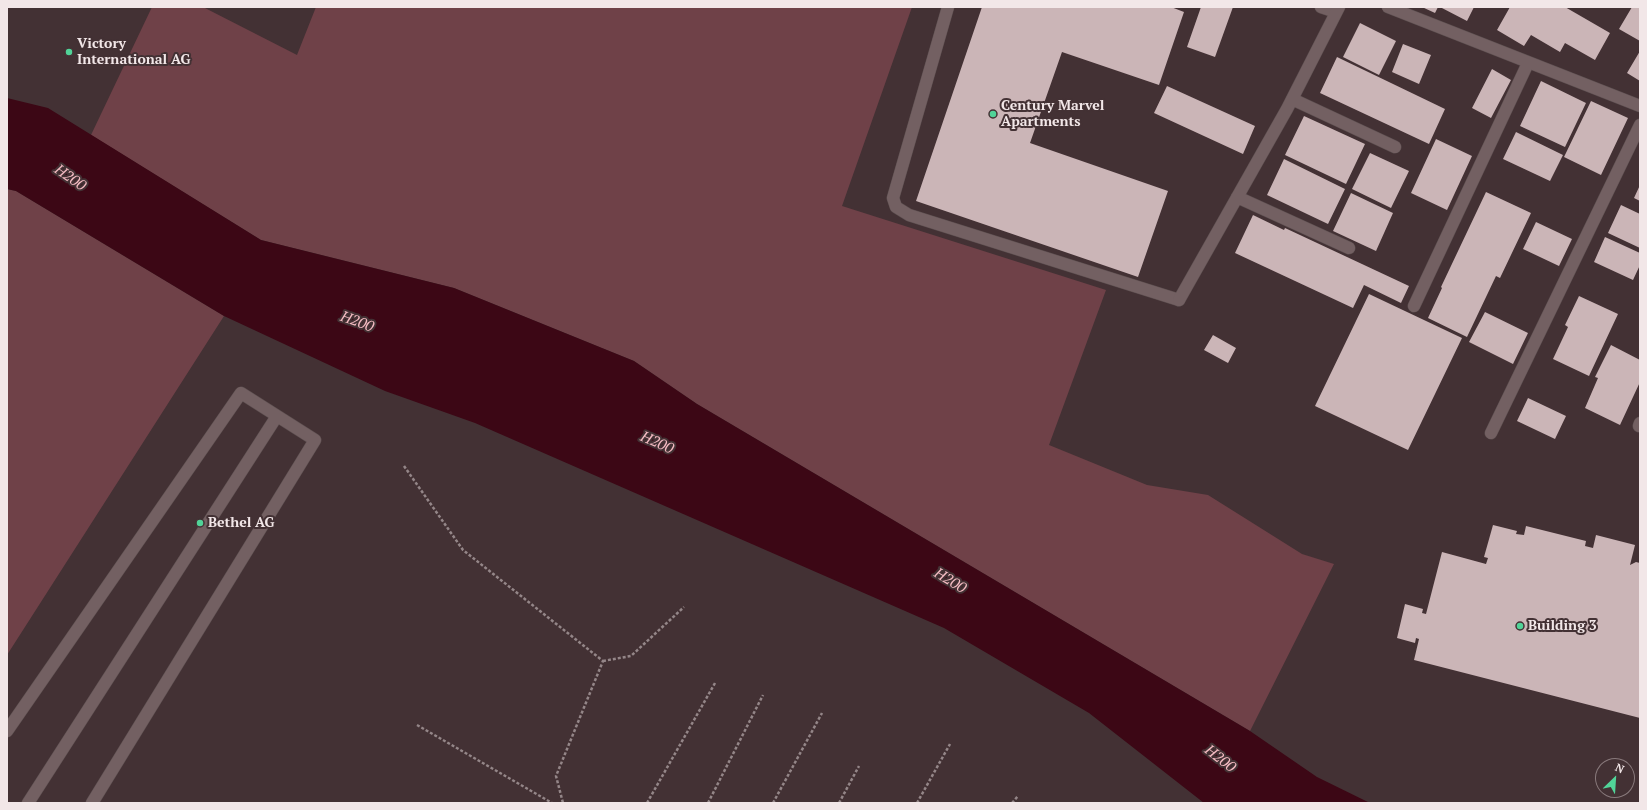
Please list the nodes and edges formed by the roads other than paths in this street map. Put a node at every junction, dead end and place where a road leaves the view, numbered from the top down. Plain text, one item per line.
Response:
1 (948, 7) edge
2 (1321, 7) edge
3 (1388, 7) edge
4 (1337, 10) edge
5 (1528, 63) junction
6 (1292, 99) junction
7 (1640, 106) edge
8 (1640, 125) edge
9 (1395, 147) dead end
10 (1238, 197) junction
11 (1349, 248) dead end
12 (1414, 306) dead end
13 (277, 416) junction
14 (1491, 433) dead end
15 (7, 731) edge
16 (28, 803) edge
17 (92, 803) edge

1 - 10 street
2 - 4 street
3 - 5 street
4 - 6 street
5 - 7 street
5 - 12 street
6 - 9 street
6 - 10 street
8 - 14 street
10 - 11 street
13 - 15 street
13 - 16 street
13 - 17 street

